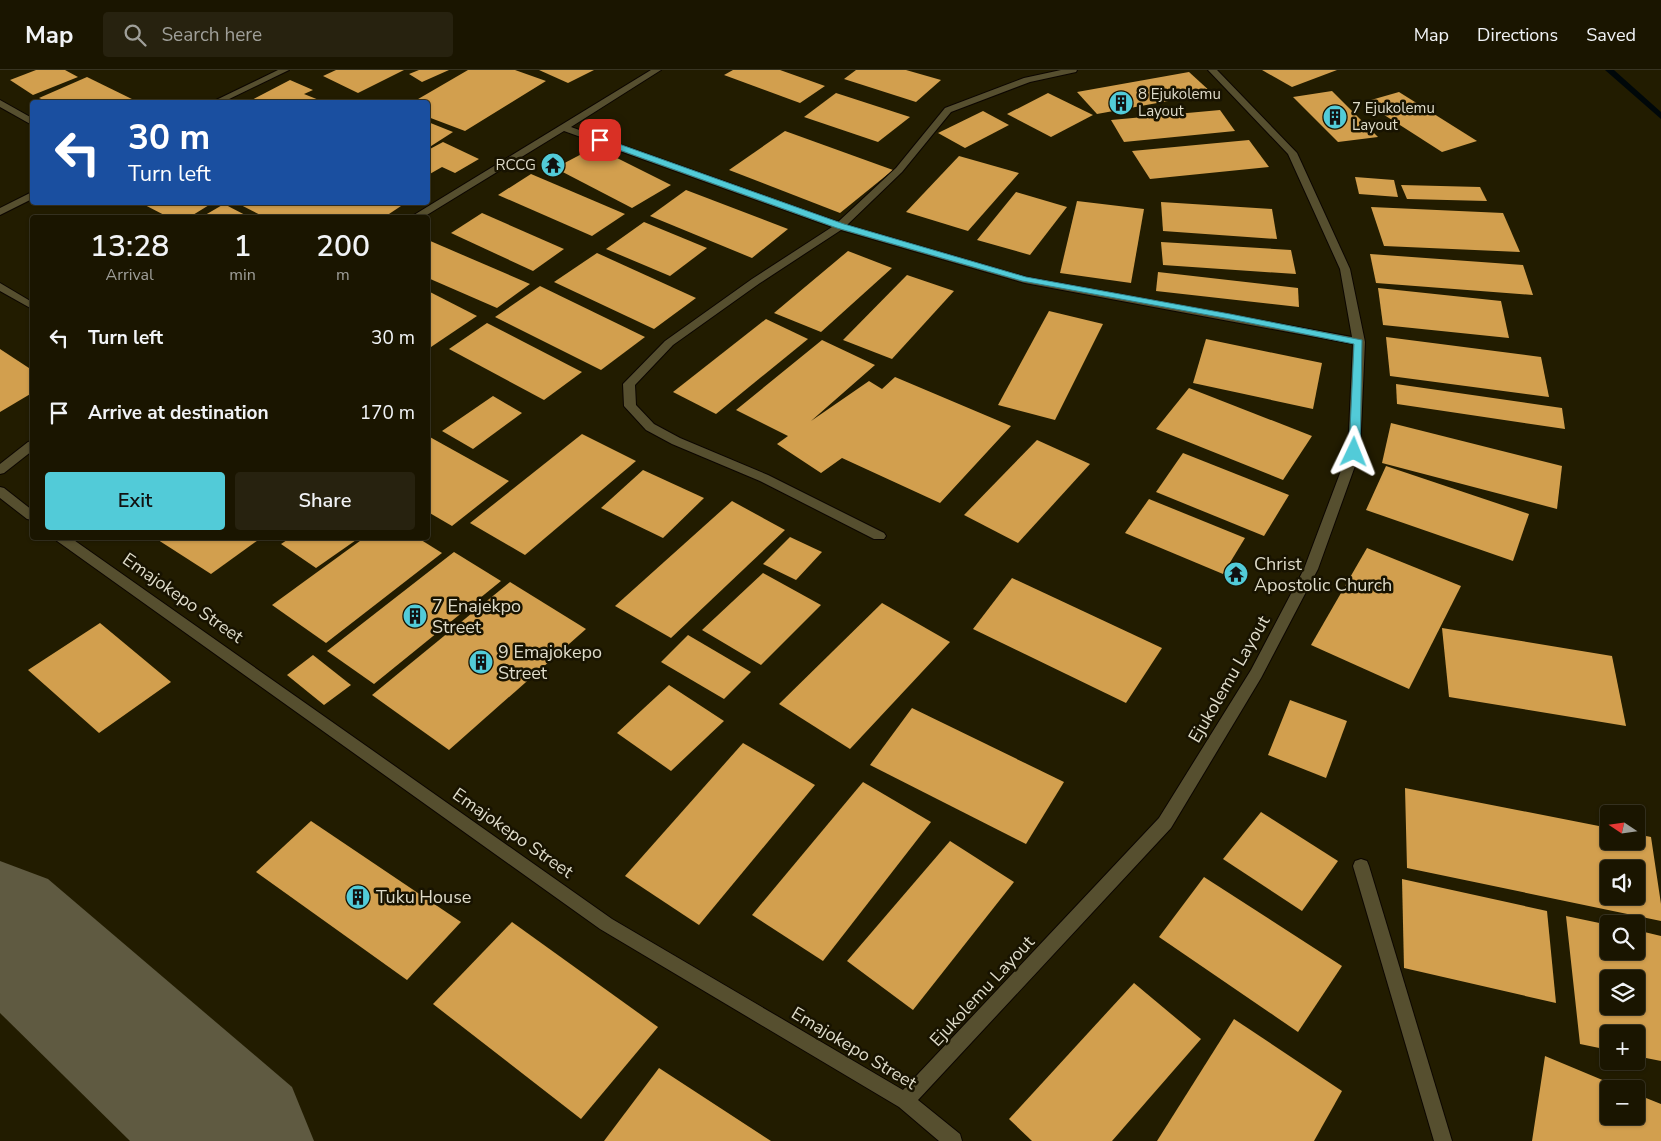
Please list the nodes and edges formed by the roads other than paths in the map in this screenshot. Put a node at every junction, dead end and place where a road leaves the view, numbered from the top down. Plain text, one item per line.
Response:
1 (285, 70) edge
2 (657, 70) edge
3 (1073, 70) edge
4 (1212, 70) edge
5 (221, 100) edge
6 (0, 103) edge
7 (30, 121) edge
8 (562, 127) junction
9 (30, 196) edge
10 (0, 212) edge
11 (419, 215) edge
12 (840, 226) junction
13 (0, 286) edge
14 (30, 305) edge
15 (1359, 342) junction
16 (30, 446) edge
17 (0, 470) edge
18 (0, 491) edge
19 (30, 514) edge
20 (879, 536) dead end
21 (65, 540) edge
22 (1361, 866) dead end
23 (905, 1101) junction
24 (952, 1141) edge
25 (1443, 1141) edge

1 - 5 street
2 - 8 street
3 - 12 street
4 - 15 street, Ejukolemu Layout
6 - 7 street
8 - 11 street
8 - 12 street
9 - 10 street
12 - 15 street
12 - 20 street
13 - 14 street
15 - 23 street, Ejukolemu Layout
16 - 17 street
18 - 19 street
21 - 23 street, Emajokepo Street
22 - 25 street
23 - 24 street, Emajokepo Street

